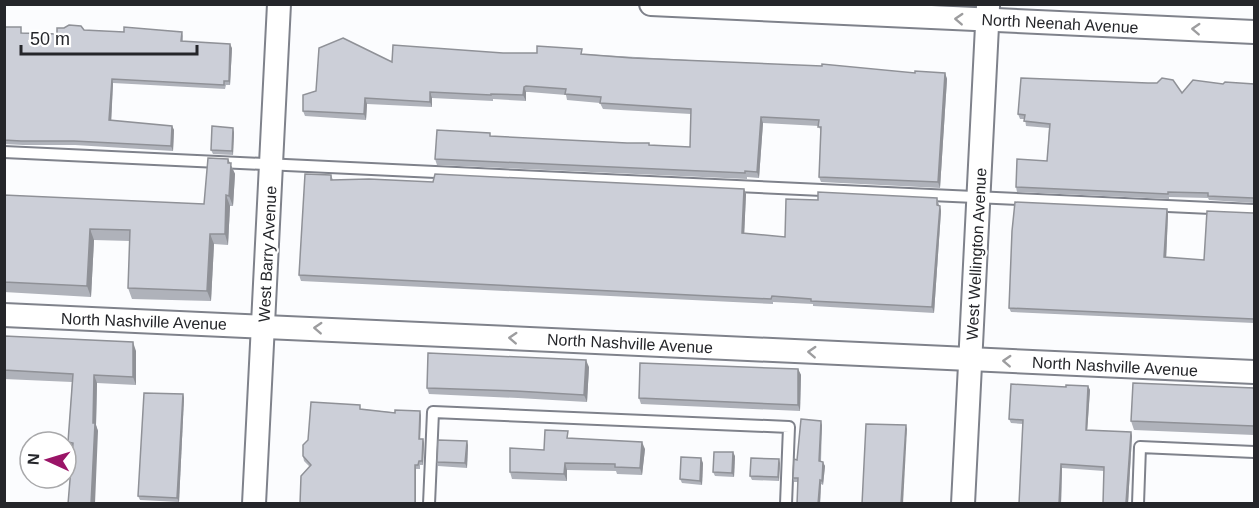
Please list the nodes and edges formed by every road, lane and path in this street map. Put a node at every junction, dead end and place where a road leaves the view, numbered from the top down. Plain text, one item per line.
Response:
1 (279, 4) edge
2 (651, 4) edge
3 (988, 12) edge
4 (1254, 32) edge
5 (4, 152) edge
6 (272, 164) junction
7 (979, 198) junction
8 (1254, 210) edge
9 (4, 315) edge
10 (264, 326) junction
11 (970, 359) junction
12 (1254, 372) edge
13 (1254, 452) edge
14 (255, 504) edge
15 (429, 504) edge
16 (786, 504) edge
17 (963, 504) edge
18 (1138, 504) edge

1 - 6 street, West Barry Avenue
3 -> 2 street, North Neenah Avenue
4 -> 3 street, North Neenah Avenue
3 - 7 street, West Wellington Avenue
5 - 6 lane
6 - 7 lane
6 - 10 street, West Barry Avenue
7 - 8 lane
7 - 11 street, West Wellington Avenue
9 - 10 street, North Nashville Avenue
11 -> 10 street, North Nashville Avenue
10 - 14 street, West Barry Avenue
12 -> 11 street, North Nashville Avenue
11 - 17 street, West Wellington Avenue
13 - 18 lane
15 - 16 lane

